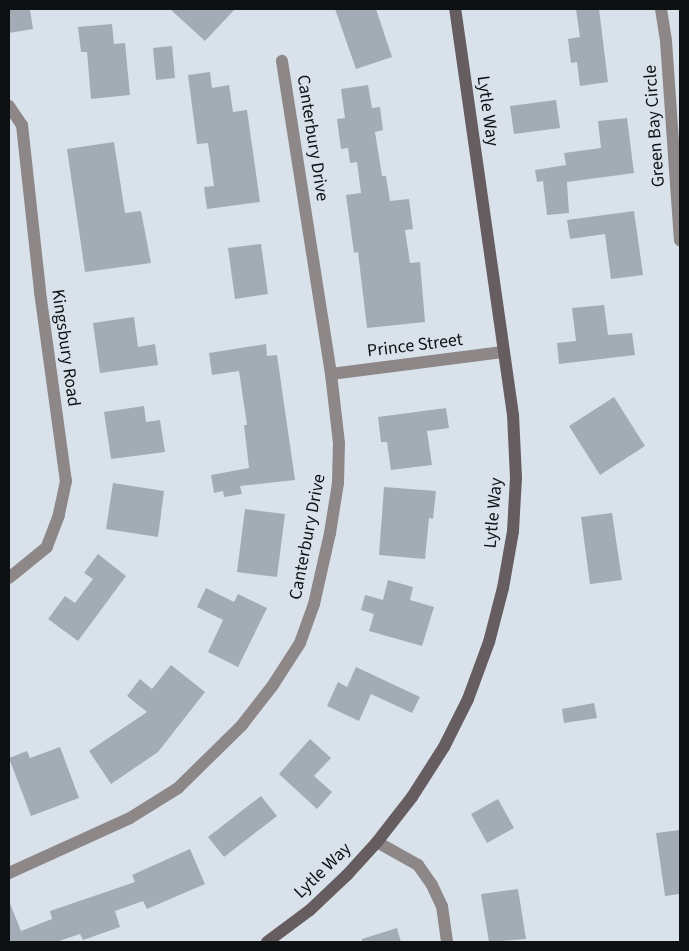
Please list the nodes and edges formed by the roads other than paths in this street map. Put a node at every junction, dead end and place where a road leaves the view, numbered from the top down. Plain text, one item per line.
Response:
1 (455, 9) edge
2 (661, 9) edge
3 (282, 61) dead end
4 (9, 106) edge
5 (680, 241) edge
6 (503, 352) junction
7 (331, 374) junction
8 (9, 578) edge
9 (378, 842) junction
10 (9, 872) edge
11 (267, 942) edge
12 (448, 942) edge

1 - 6 street, Lytle Way
2 - 5 street, Green Bay Circle
3 - 7 street, Canterbury Drive
4 - 8 street, Kingsbury Road
6 - 7 street, Prince Street
6 - 9 street, Lytle Way
7 - 10 street, Canterbury Drive
9 - 11 street, Lytle Way
9 - 12 street

